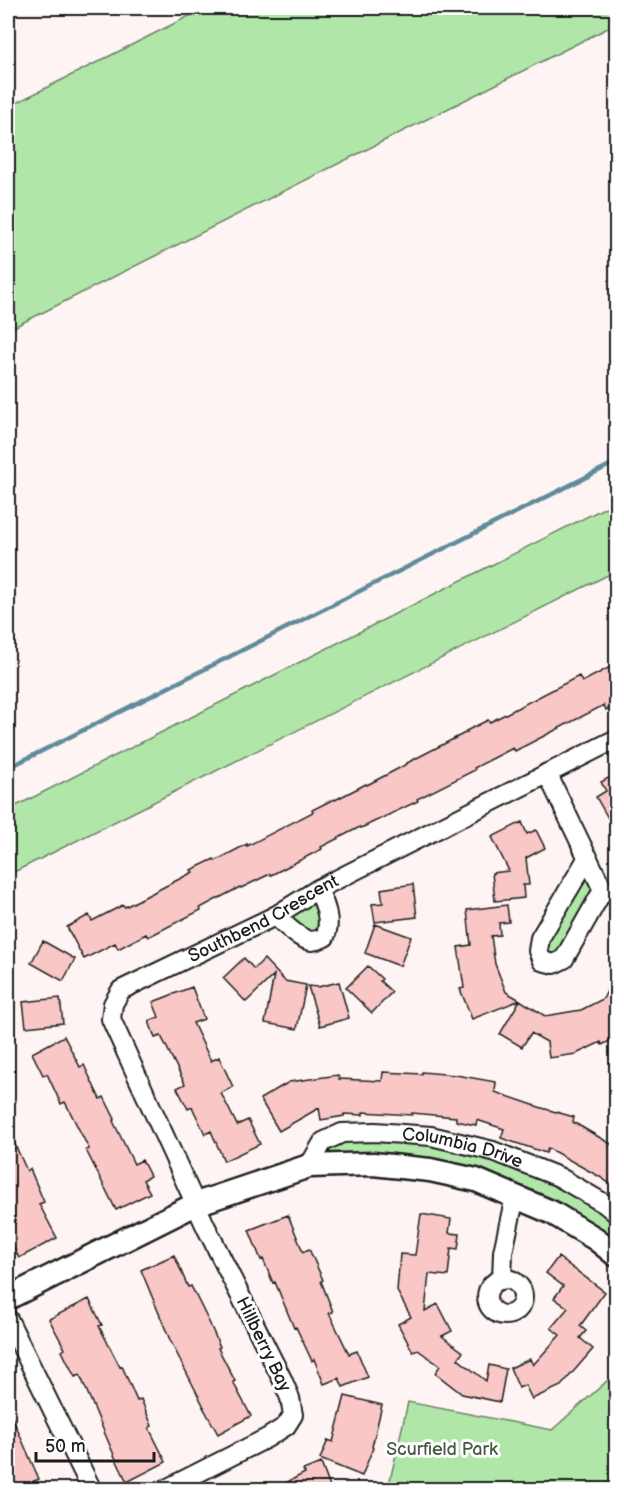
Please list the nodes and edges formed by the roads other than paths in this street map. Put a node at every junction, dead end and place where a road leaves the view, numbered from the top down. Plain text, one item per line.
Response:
1 (616, 738) edge
2 (547, 772) junction
3 (588, 857) junction
4 (318, 889) junction
5 (275, 916) junction
6 (309, 1166) junction
7 (515, 1196) junction
8 (196, 1204) junction
9 (616, 1213) edge
10 (616, 1255) edge
11 (502, 1280) dead end
12 (8, 1298) edge
13 (8, 1319) edge
14 (92, 1490) edge
15 (164, 1490) edge

1 - 2 street, Southbend Crescent
2 - 3 street
2 - 4 street, Southbend Crescent
3 - 3 street
4 - 5 street, Southbend Crescent
4 - 5 street
5 - 8 street, Southbend Crescent
6 - 7 street, Columbia Drive
6 - 8 street, Columbia Drive
6 - 9 street, Columbia Drive
7 - 10 street, Columbia Drive
7 - 11 street
8 - 12 street, Columbia Drive
8 - 15 street, Hillberry Bay
13 - 14 street

